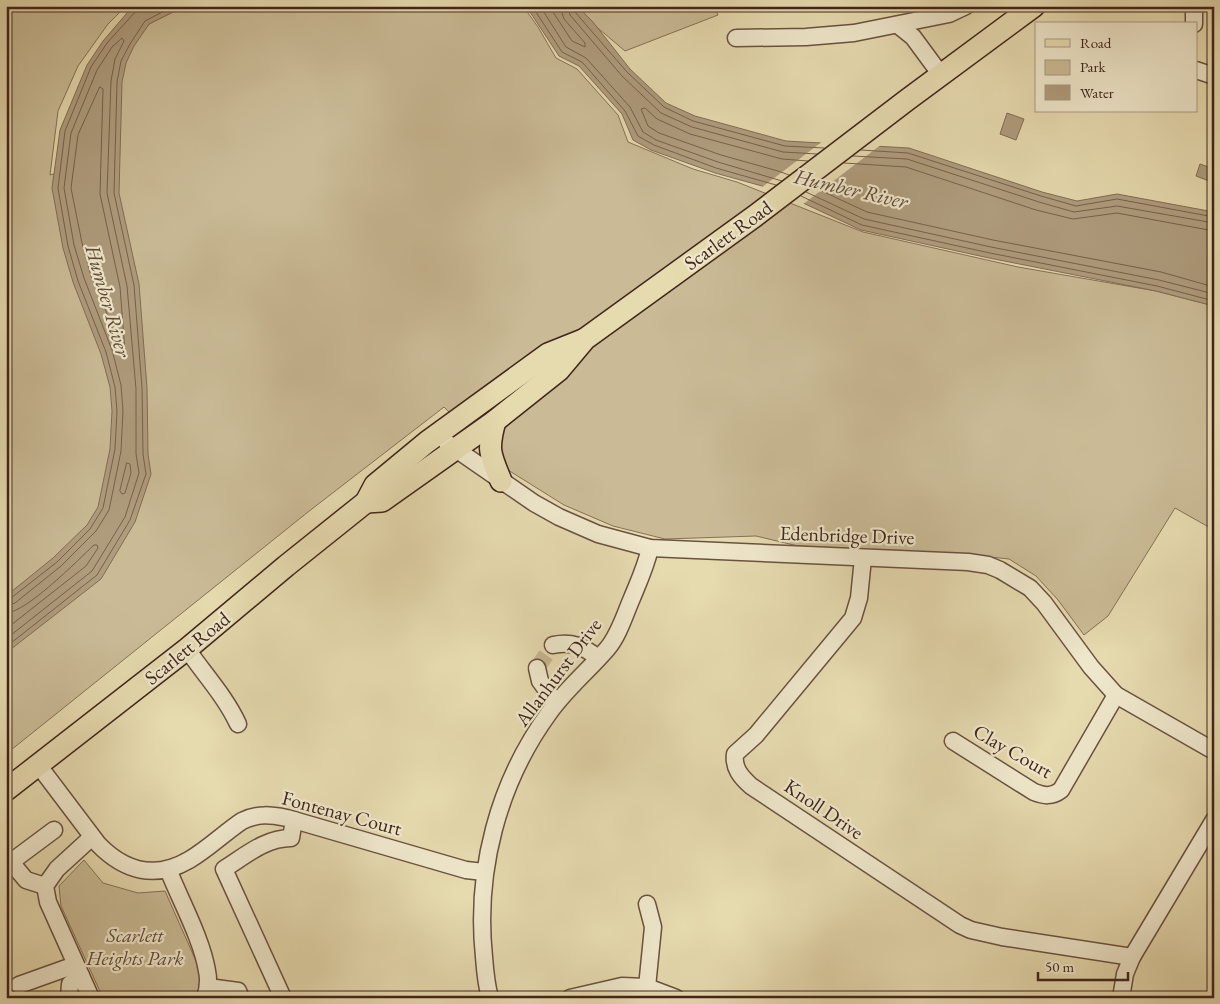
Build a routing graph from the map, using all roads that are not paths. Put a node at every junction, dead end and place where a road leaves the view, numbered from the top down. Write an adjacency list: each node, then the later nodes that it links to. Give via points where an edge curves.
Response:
1 (966, 6): 5 (street, via 949,14)
2 (1034, 6): 8 (main road, Scarlett Road)
3 (1194, 6): 4 (street)
4 (1194, 22)
5 (898, 25): 6 (street, via 806,38); 8 (street, via 914,37)
6 (736, 38)
7 (1198, 71): 9 (street)
8 (941, 76): 10 (main road, Scarlett Road)
9 (1214, 76)
10 (585, 339): 11 (main road, Scarlett Road, via 560,370); 12 (main road, Scarlett Road, via 548,354)
11 (495, 421): 13 (main road, Scarlett Road); 14 (main road, via 489,442 490,452)
12 (436, 436): 13 (street, Edenbridge Drive); 15 (main road, Scarlett Road, via 375,484)
13 (456, 449): 14 (street, Edenbridge Drive); 15 (main road, Scarlett Road, via 382,501)
14 (501, 481): 16 (street, Edenbridge Drive, via 534,503 581,527)
15 (366, 502): 19 (main road, Scarlett Road)
16 (650, 548): 17 (street, Edenbridge Drive); 20 (street, Allanhurst Drive, via 643,574 615,636)
17 (864, 558): 22 (street, Edenbridge Drive, via 968,562 988,565 1014,577 1044,603); 40 (street, Knoll Drive, via 853,618 756,735 735,754 737,770 751,786 960,925 1002,937)
18 (553, 645): 20 (street, via 580,645)
19 (187, 649): 24 (street, via 230,705); 27 (main road, Scarlett Road)
20 (598, 658): 23 (street, Allanhurst Drive)
21 (538, 668): 23 (street, via 540,681)
22 (1116, 696): 25 (street, Clay Court, via 1061,790 1049,796 1034,792); 26 (street, Edenbridge Drive)
23 (556, 704): 35 (street, Allanhurst Drive, via 529,745 508,789 494,828)
24 (238, 724)
25 (953, 741)
26 (1214, 751)
27 (39, 766): 28 (main road, Scarlett Road); 32 (street, Fontenay Court)
28 (6, 790)
29 (294, 820): 34 (street, Fontenay Court, via 272,815 249,818 188,861); 35 (street, Fontenay Court, via 466,870); 48 (street, via 290,838 263,844 224,869)
30 (1214, 820): 40 (street)
31 (54, 830): 33 (street)
32 (92, 837): 34 (street, Fontenay Court, via 106,853 127,867 149,871); 38 (street, via 57,869)
33 (8, 861): 37 (street)
34 (168, 869): 44 (street, via 208,970)
35 (484, 872): 49 (street, Allanhurst Drive, via 482,940)
36 (6, 878): 37 (street)
37 (26, 880): 38 (street)
38 (45, 886): 41 (street, via 48,902)
39 (647, 904): 43 (street, via 653,927)
40 (1132, 956): 52 (street, via 1124,974)
41 (78, 970): 42 (street); 45 (street, via 70,984); 46 (street)
42 (19, 985)
43 (647, 987): 50 (street, via 622,986); 51 (street)
44 (207, 992): 47 (street, via 238,990)
45 (69, 998)
46 (91, 998)
47 (241, 998)
48 (283, 998)
49 (490, 998)
50 (570, 998)
51 (676, 998)
52 (1122, 998)

